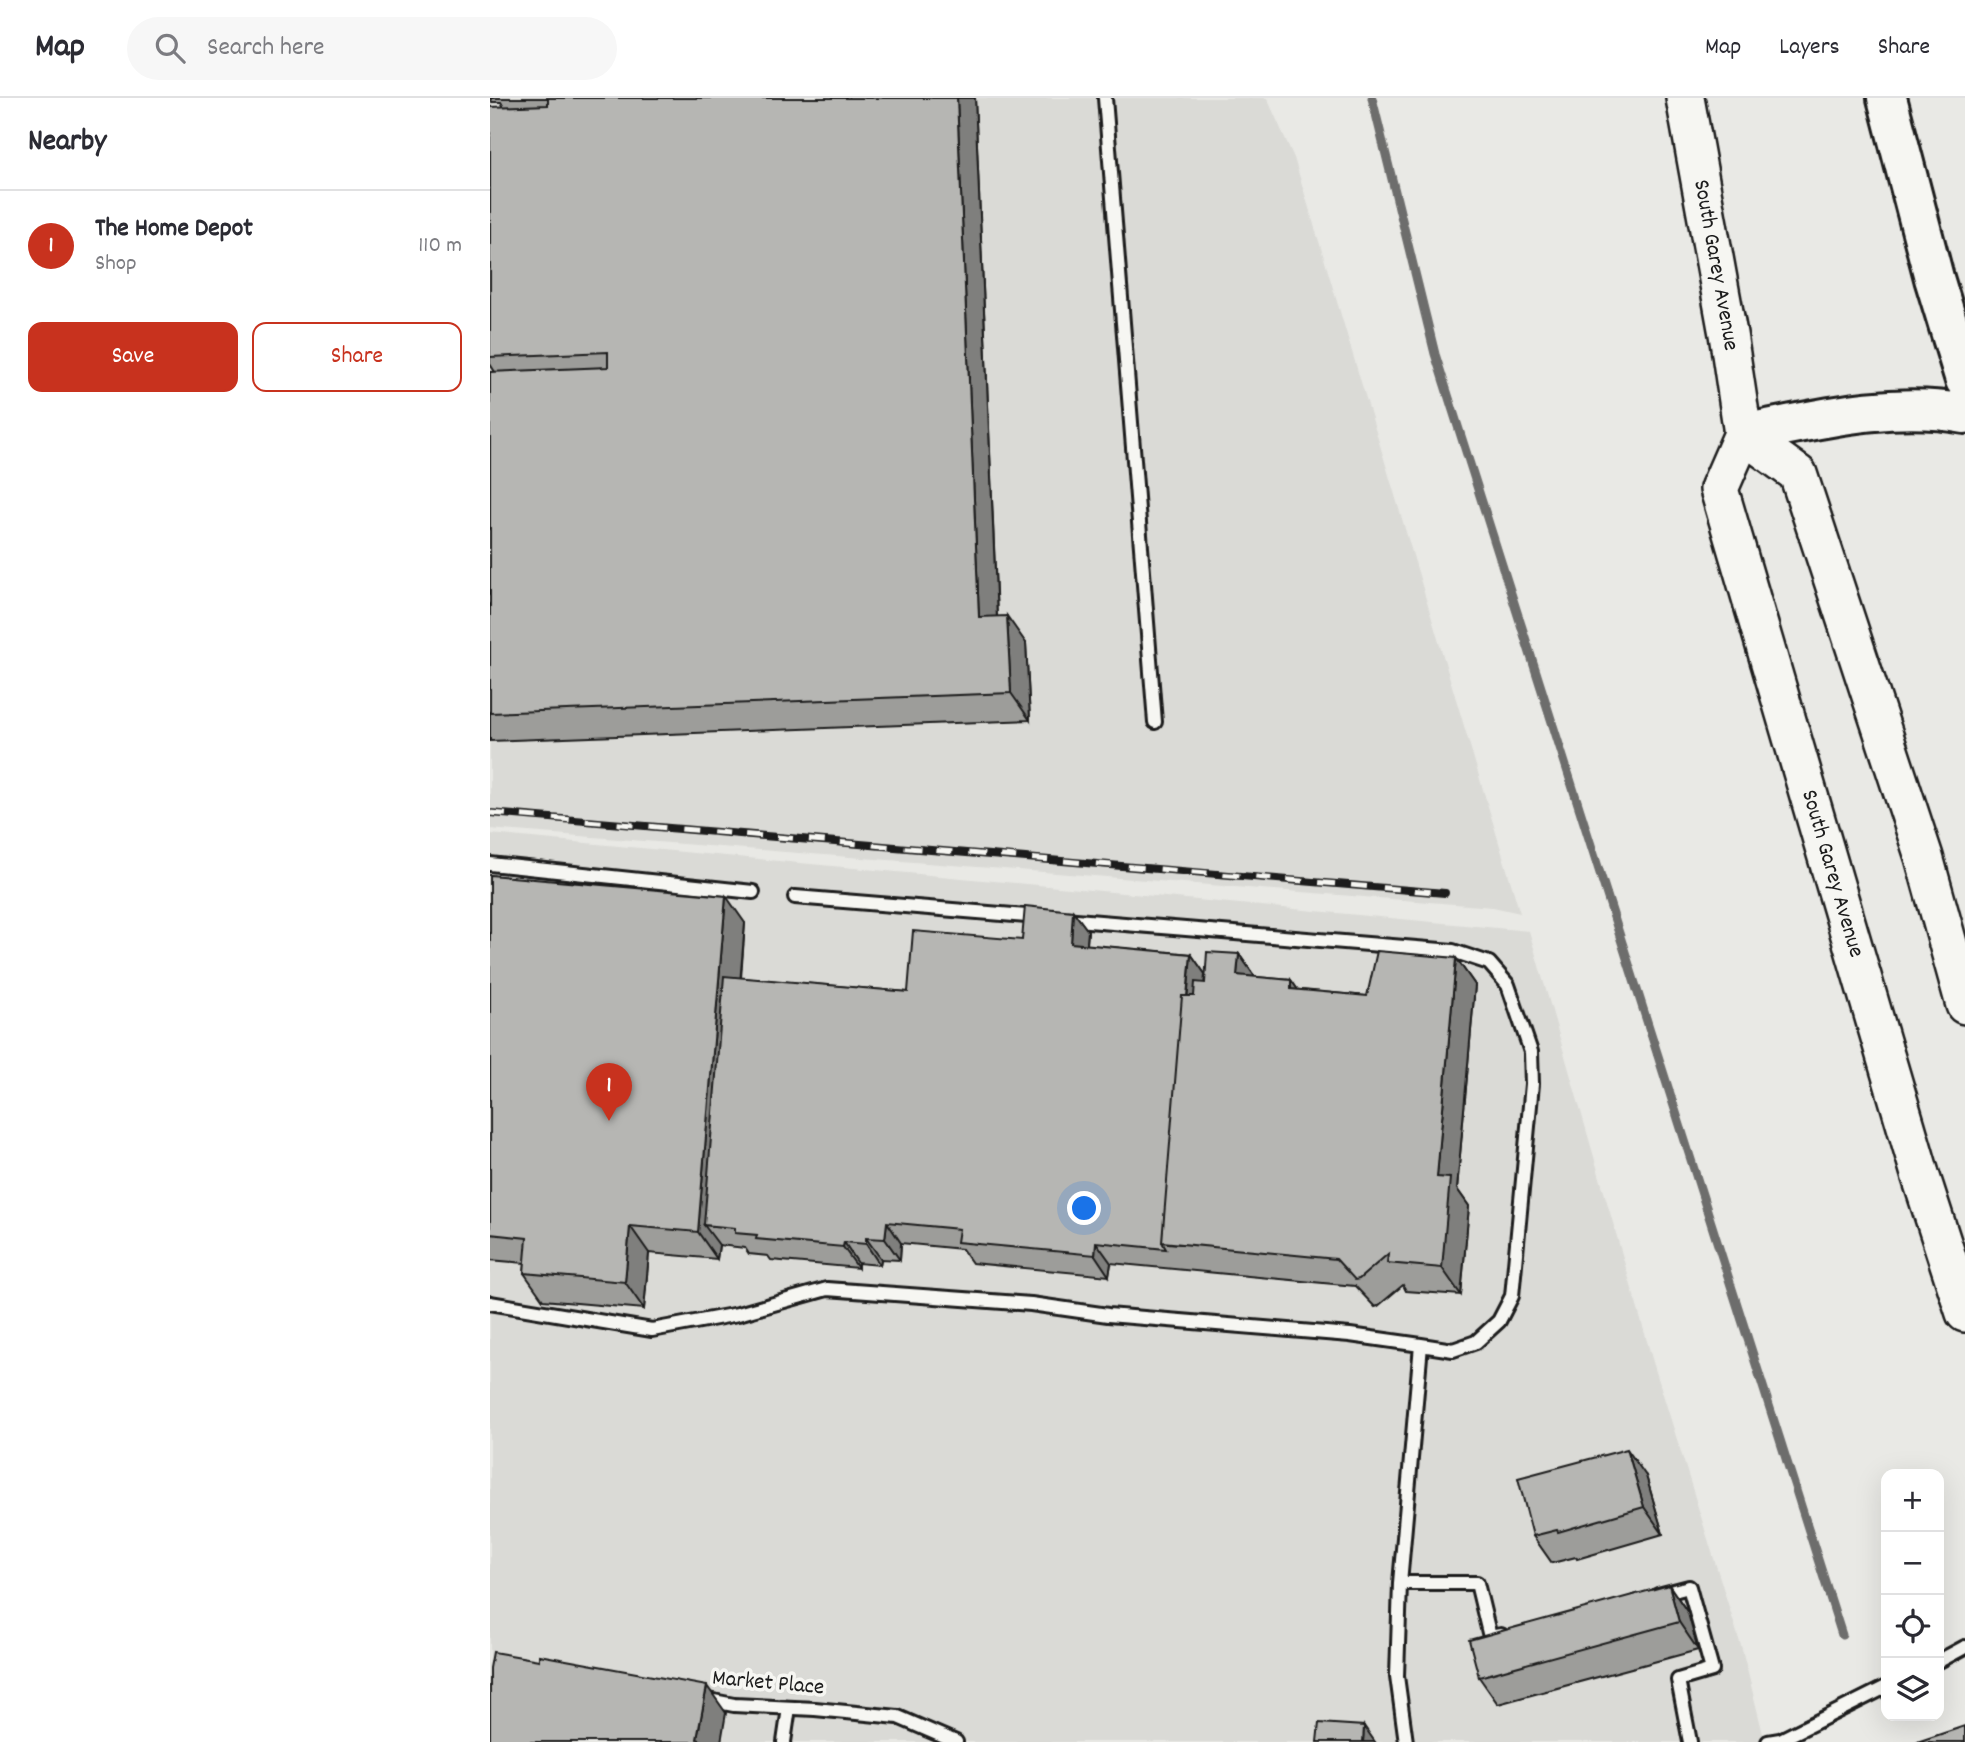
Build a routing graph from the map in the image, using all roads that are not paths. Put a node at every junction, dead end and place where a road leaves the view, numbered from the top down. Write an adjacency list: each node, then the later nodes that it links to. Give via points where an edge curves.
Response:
1 (1105, 98): 7 (lane)
2 (1685, 98): 6 (main road, South Garey Avenue)
3 (1887, 98): 4 (highway)
4 (1965, 380)
5 (1965, 414): 6 (highway, via 1892,410)
6 (1743, 434): 11 (main road, via 1798,474 1924,857); 13 (main road, South Garey Avenue, via 1719,489)
7 (1155, 722)
8 (490, 864): 9 (lane)
9 (753, 892)
10 (795, 897): 14 (lane, via 1453,951 1489,963 1508,985 1531,1052 1512,1296 1499,1321 1476,1342 1452,1350)
11 (1965, 1005)
12 (490, 1303): 14 (lane, via 652,1330 738,1314 827,1289 1031,1304)
13 (1965, 1313)
14 (1421, 1345): 15 (lane)
15 (1400, 1583): 17 (lane, via 1477,1583 1490,1637); 25 (lane, via 1396,1676)
16 (1645, 1598): 26 (lane, via 1689,1587 1712,1670 1678,1680)
17 (1513, 1631)
18 (1965, 1647): 19 (lane)
19 (1944, 1658)
20 (1881, 1690): 27 (lane)
21 (694, 1697): 22 (lane, Market Place)
22 (789, 1708): 23 (lane); 24 (lane, Market Place, via 898,1717)
23 (784, 1742)
24 (956, 1742)
25 (1406, 1742)
26 (1690, 1742)
27 (1768, 1742)

